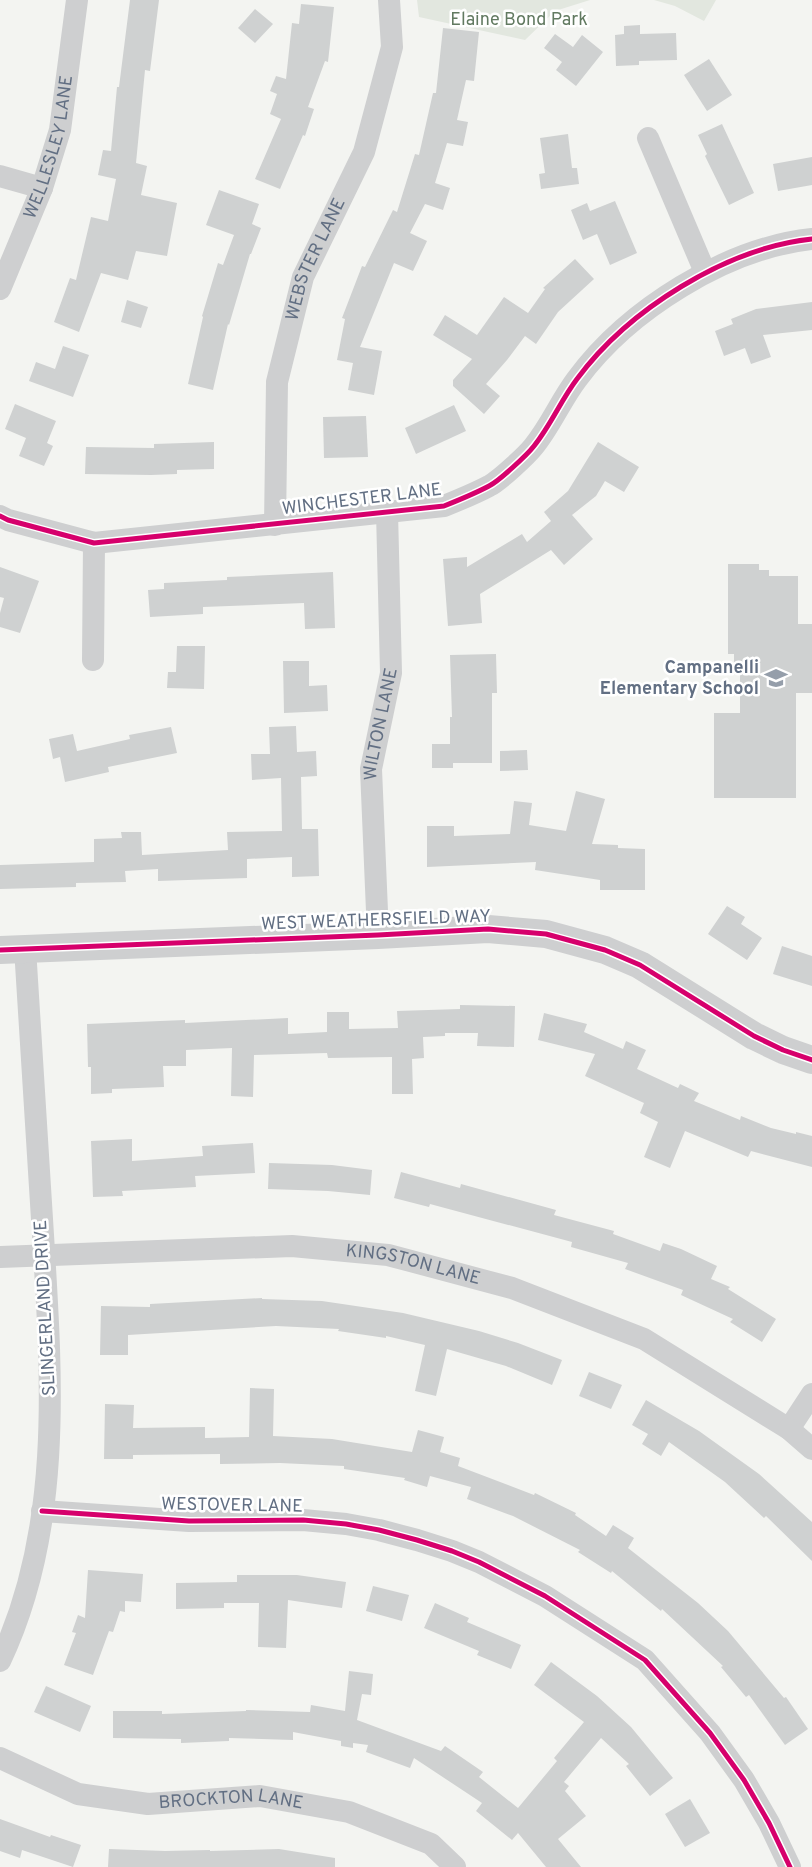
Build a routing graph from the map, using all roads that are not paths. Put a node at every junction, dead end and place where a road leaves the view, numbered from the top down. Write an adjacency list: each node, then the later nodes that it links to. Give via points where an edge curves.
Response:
1 (77, 0): 5 (street, WELLESLEY LANE, via 60,130)
2 (389, 0): 11 (street, WEBSTER LANE, via 392,47 364,152 303,277 277,382)
3 (648, 138): 7 (street)
4 (0, 176): 5 (street)
5 (42, 188): 8 (street, WELLESLEY LANE)
6 (812, 239): 7 (street, WINCHESTER LANE, via 782,244)
7 (705, 272): 9 (street, WINCHESTER LANE, via 659,300 598,353 576,380 533,448 491,485 444,506)
8 (0, 289)
9 (387, 512): 11 (street, WINCHESTER LANE); 14 (street, WILTON LANE, via 391,673 371,769)
10 (0, 516): 12 (street, WINCHESTER LANE)
11 (275, 525): 12 (street, WINCHESTER LANE)
12 (94, 543): 13 (street)
13 (93, 660)
14 (378, 935): 15 (street, WEST WEATHERSFIELD WAY); 16 (street, WEST WEATHERSFIELD WAY, via 488,929 574,940 640,965 754,1036)
15 (13, 949): 17 (street, SLINGERLAND DRIVE)
16 (812, 1060)
17 (44, 1256): 18 (street, KINGSTON LANE); 20 (street, KINGSTON LANE, via 292,1246 388,1254 512,1288 644,1339); 22 (street, SLINGERLAND DRIVE, via 51,1415)
18 (0, 1257)
19 (812, 1394): 20 (street)
20 (789, 1429): 21 (street, KINGSTON LANE)
21 (812, 1449)
22 (42, 1511): 23 (street, SLINGERLAND DRIVE, via 25,1596); 26 (street, WESTOVER LANE, via 189,1521 303,1520 346,1524 417,1540 479,1562 545,1596 645,1660 710,1733 744,1780)
23 (0, 1661)
24 (0, 1758): 25 (street, BROCKTON LANE, via 78,1794 148,1804 260,1796 349,1812 432,1844)
25 (455, 1867)
26 (790, 1867)

